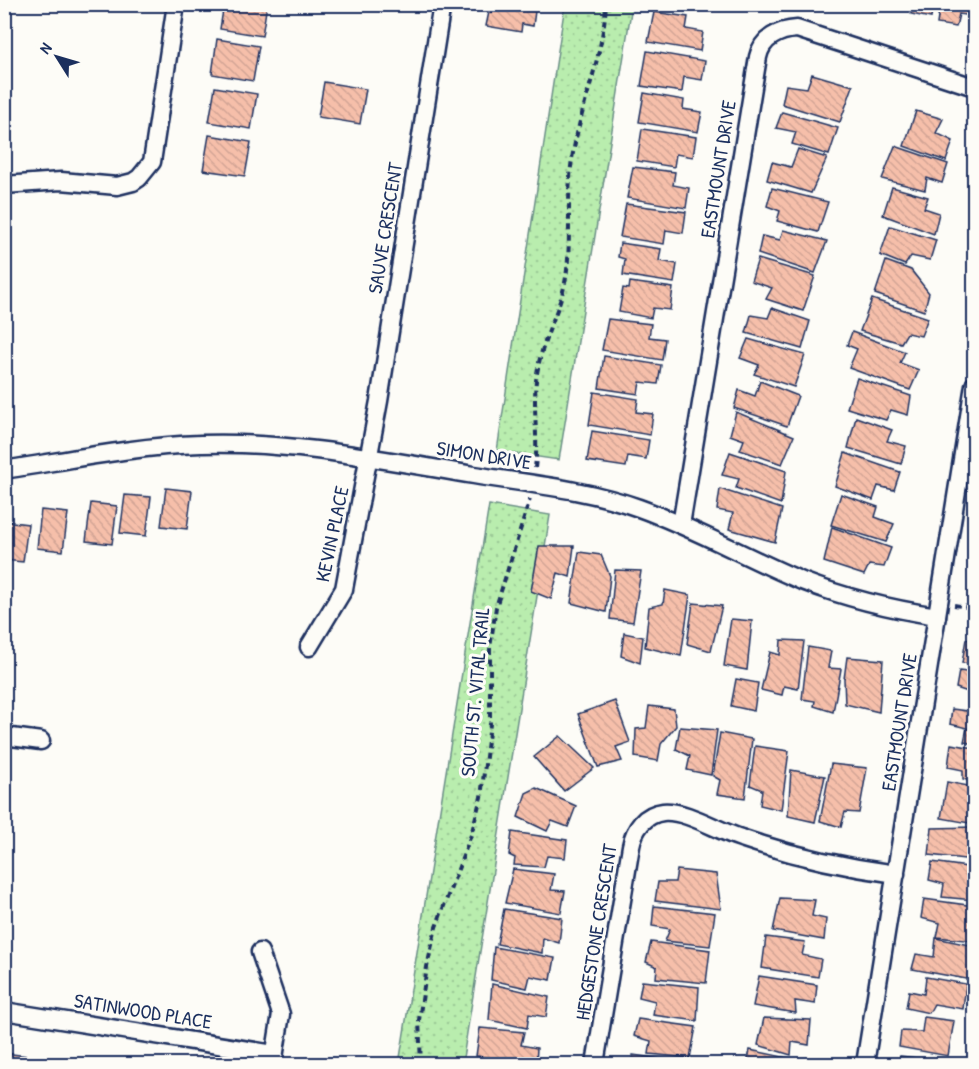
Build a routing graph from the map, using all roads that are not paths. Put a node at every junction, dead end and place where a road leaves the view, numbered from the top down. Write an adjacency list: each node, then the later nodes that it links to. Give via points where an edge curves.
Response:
1 (176, 4): 4 (street, via 152,162 145,174 117,186 61,181)
2 (442, 4): 6 (street, SAUVE CRESCENT)
3 (975, 87): 8 (street, EASTMOUNT DRIVE, via 797,29 780,31 762,46)
4 (4, 185)
5 (975, 386): 9 (street, EASTMOUNT DRIVE)
6 (369, 458): 7 (street, SIMON DRIVE, via 297,447 201,444 122,451); 8 (street, SIMON DRIVE, via 597,495); 10 (street, KEVIN PLACE, via 344,589)
7 (4, 470)
8 (681, 525): 9 (street, SIMON DRIVE, via 829,591)
9 (937, 616): 13 (street, EASTMOUNT DRIVE)
10 (309, 647)
11 (4, 736): 12 (street)
12 (41, 741)
13 (896, 874): 17 (street, HEDGESTONE CRESCENT, via 785,851 676,813 649,817 637,829 631,846); 18 (street, EASTMOUNT DRIVE)
14 (260, 952): 16 (street, SATINWOOD PLACE, via 280,1014)
15 (4, 1011): 16 (street, SATINWOOD PLACE)
16 (273, 1059)
17 (596, 1065)
18 (865, 1065)

